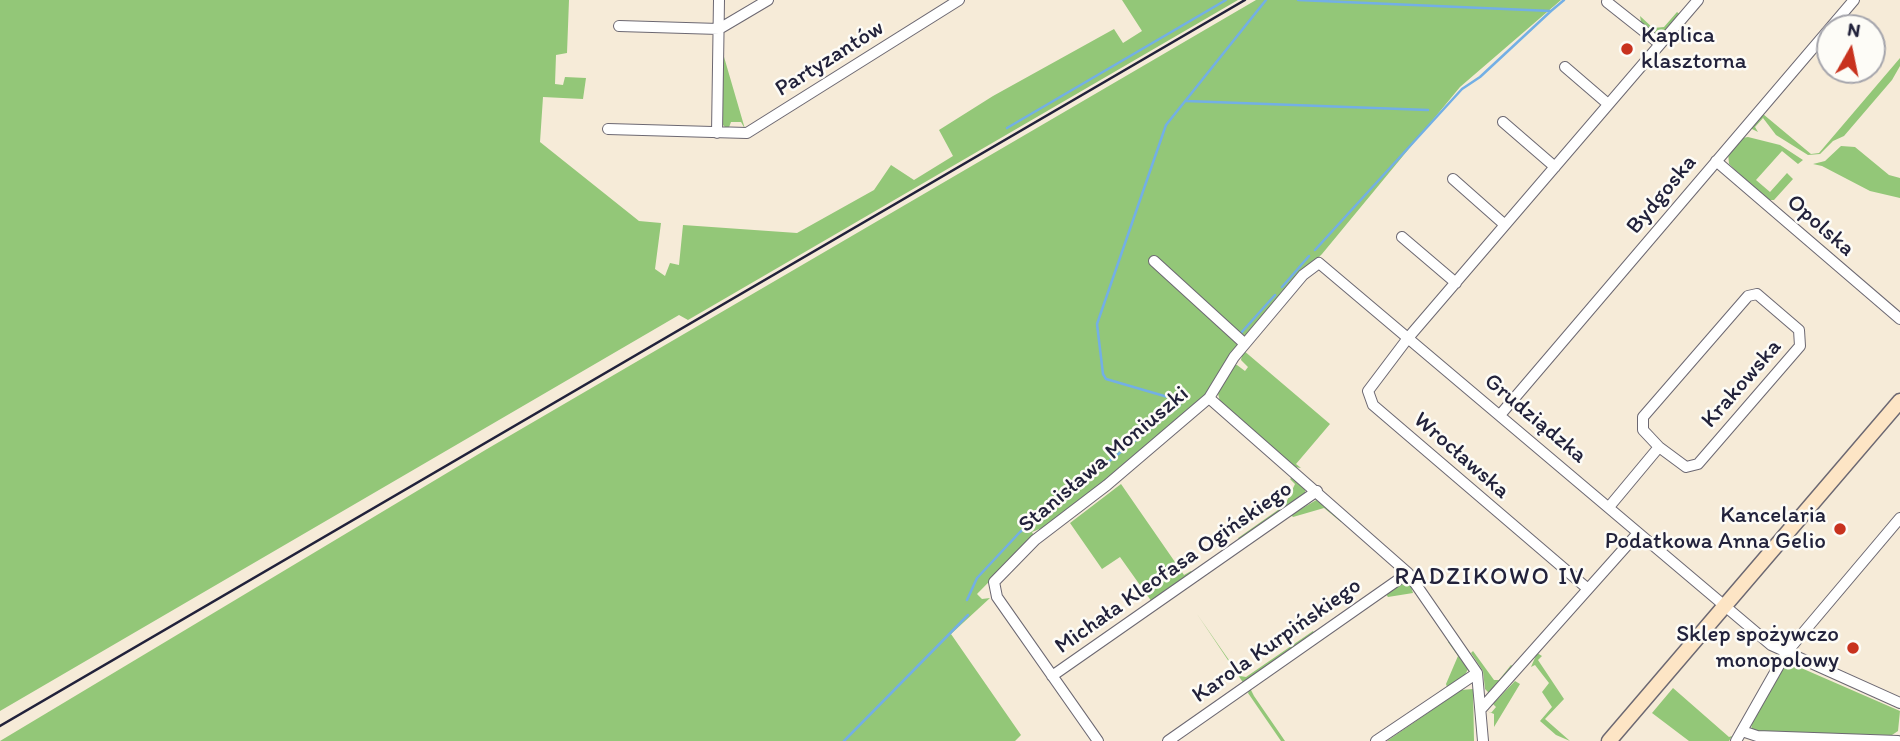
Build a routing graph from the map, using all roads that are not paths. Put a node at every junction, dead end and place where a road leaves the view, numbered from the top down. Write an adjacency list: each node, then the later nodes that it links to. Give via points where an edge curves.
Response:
1 (719, 0): 8 (street)
2 (768, 0): 8 (street)
3 (960, 0): 14 (street, Partyzantów, via 751,131)
4 (1698, 0): 9 (street)
5 (1854, 0): 15 (street, Bydgoska)
6 (1607, 2): 9 (street)
7 (619, 26): 8 (street)
8 (719, 29): 14 (street)
9 (1660, 44): 11 (street)
10 (1565, 67): 11 (street)
11 (1608, 104): 16 (street)
12 (1503, 122): 16 (street)
13 (608, 129): 14 (street, Partyzantów)
14 (717, 133)
15 (1716, 161): 23 (street, Opolska); 28 (street, Bydgoska)
16 (1555, 167): 18 (street)
17 (1453, 179): 18 (street)
18 (1505, 225): 22 (street)
19 (1402, 237): 22 (street)
20 (1154, 261): 25 (street)
21 (1319, 263): 24 (street, Grudziądzka); 25 (street, Stanisława Moniuszki, via 1303,275)
22 (1456, 283): 24 (street)
23 (1900, 319)
24 (1409, 338): 28 (street, Grudziądzka); 35 (street, Wrocławska, via 1371,383 1368,399)
25 (1245, 344): 26 (street, Stanisława Moniuszki)
26 (1209, 398): 30 (street); 39 (street, Stanisława Moniuszki, via 1035,540 994,582 993,590)
27 (1900, 401): 36 (street)
28 (1500, 415): 31 (street, Grudziądzka)
29 (1659, 447): 29 (street, Krakowska, via 1643,430 1643,417 1748,296 1757,294 1799,330 1800,346 1699,464 1686,467); 31 (street)
30 (1317, 491): 34 (street); 39 (street, Michała Kleofasa Ogińskiego)
31 (1609, 507): 33 (street, Grudziądzka)
32 (1900, 518): 37 (street)
33 (1638, 533): 35 (street); 36 (street, Grudziądzka)
34 (1408, 573): 38 (street); 45 (street, Karola Kurpińskiego)
35 (1588, 589): 41 (street)
36 (1724, 607): 37 (street, Grudziądzka); 48 (street)
37 (1786, 653): 40 (street, Grudziądzka); 42 (street)
38 (1478, 673): 41 (street); 46 (street)
39 (1052, 676): 44 (street)
40 (1900, 703)
41 (1482, 708): 47 (street)
42 (1742, 731): 43 (street, via 1757,736); 49 (street)
43 (1899, 740)
44 (1098, 741)
45 (1168, 741)
46 (1376, 741)
47 (1483, 741)
48 (1609, 741)
49 (1736, 741)

